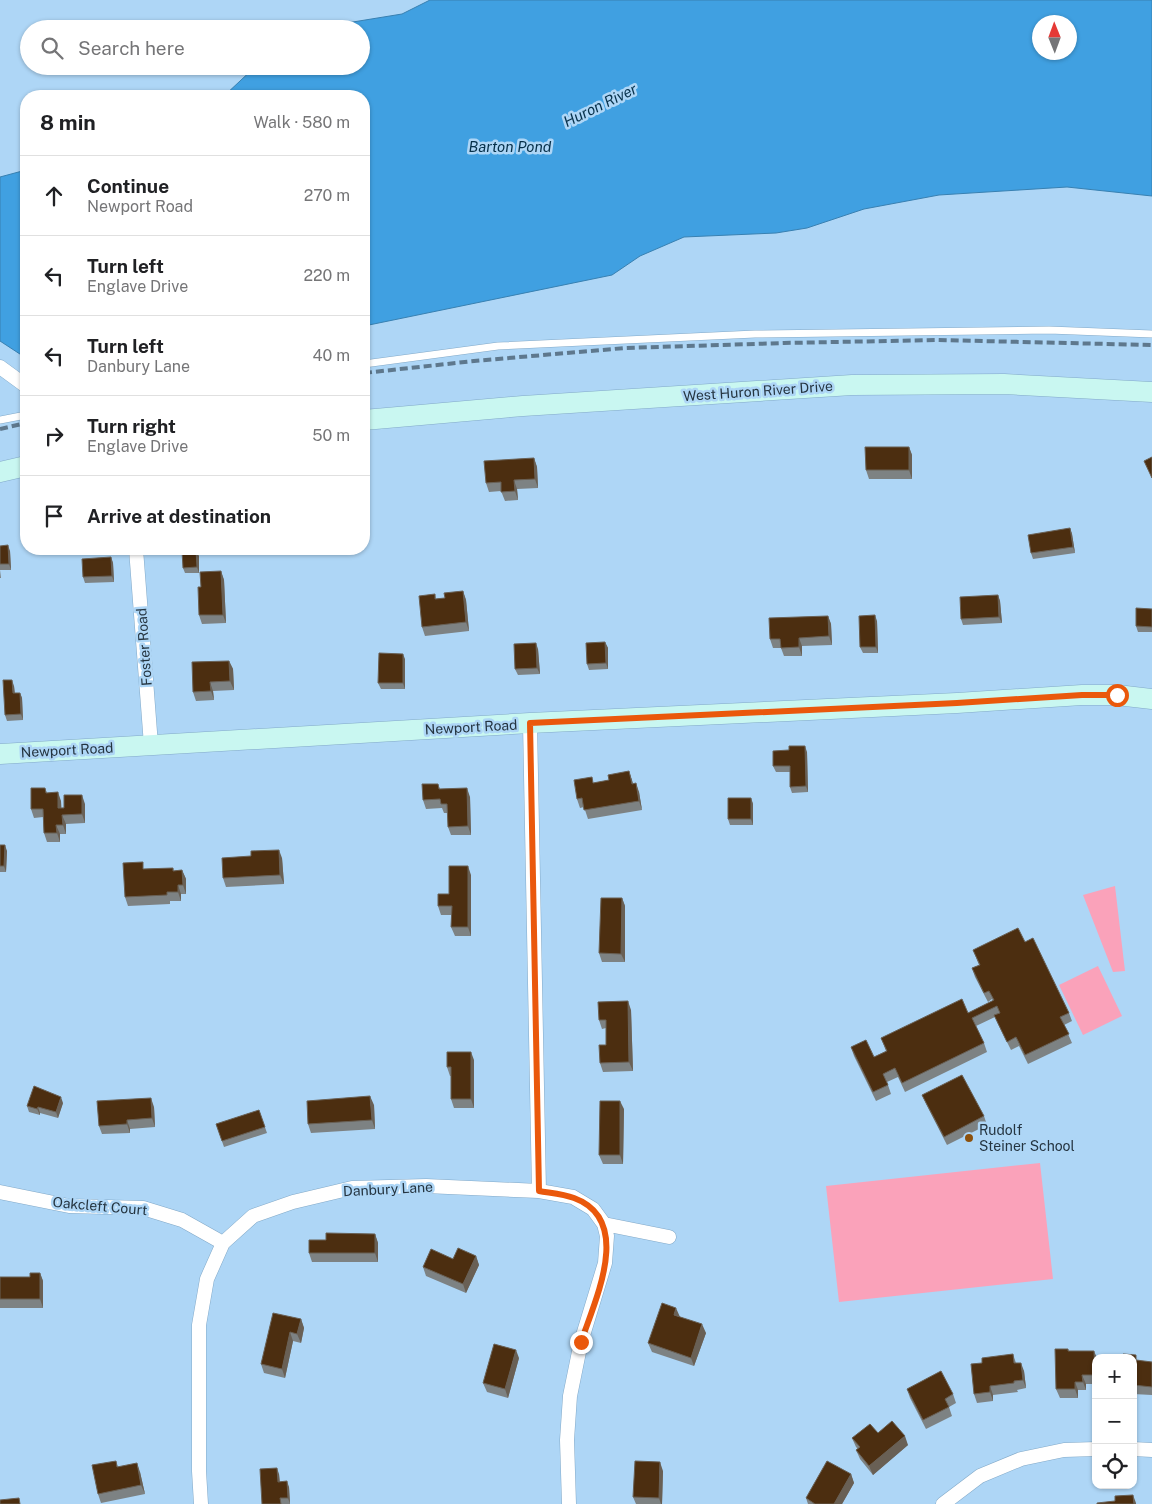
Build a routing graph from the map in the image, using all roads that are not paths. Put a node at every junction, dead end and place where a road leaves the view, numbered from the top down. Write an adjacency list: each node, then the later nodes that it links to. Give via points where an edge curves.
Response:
1 (1152, 334): 2 (lane, via 1049,330 746,335 498,346)
2 (370, 363)
3 (0, 367): 4 (street)
4 (20, 382)
5 (1152, 392): 7 (street, West Huron River Drive, via 1004,384 852,385 522,406)
6 (20, 416): 8 (lane)
7 (370, 419)
8 (0, 420)
9 (20, 467): 10 (street)
10 (0, 472)
11 (136, 555): 14 (street, Foster Road)
12 (1152, 699): 13 (street, Newport Road, via 1082,695)
13 (530, 723): 14 (street, Newport Road); 16 (street)
14 (151, 745): 15 (street, Newport Road)
15 (0, 754)
16 (539, 1191): 18 (street, Danbury Lane, via 573,1197 585,1203); 20 (street, Danbury Lane, via 426,1186 352,1188 293,1202 253,1216)
17 (0, 1192): 20 (street, Oakcleft Court, via 69,1206 143,1208 182,1220)
18 (604, 1224): 19 (street); 25 (street, via 605,1263 581,1342 570,1396 567,1440)
19 (669, 1237)
20 (222, 1243): 24 (street, Danbury Lane, via 208,1280 200,1325)
21 (1092, 1449): 26 (street, via 1064,1450 1021,1459 980,1476)
22 (1137, 1450): 23 (street)
23 (1152, 1450)
24 (201, 1504)
25 (569, 1504)
26 (943, 1504)

